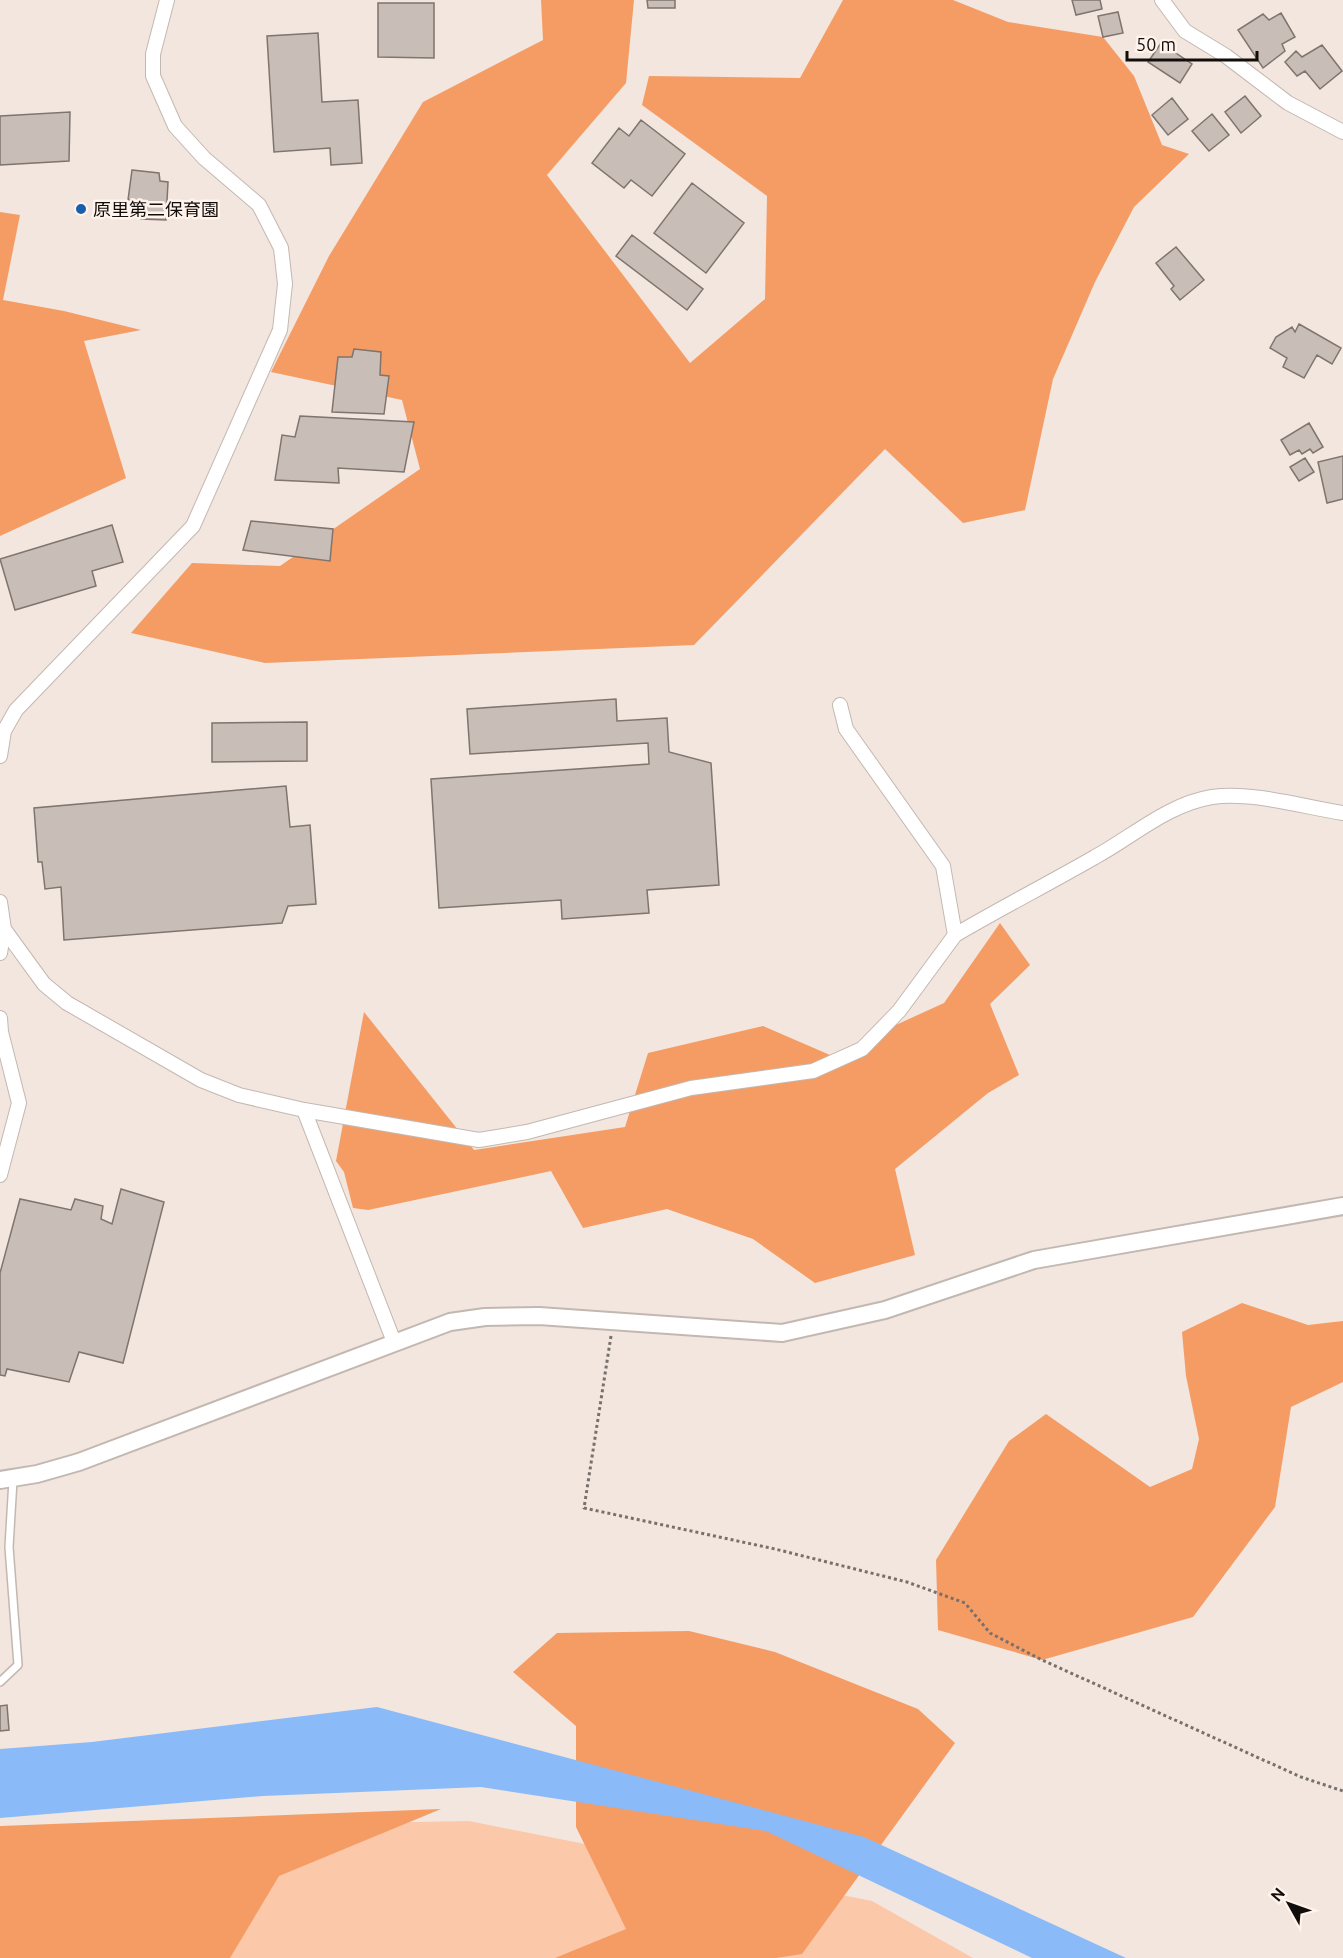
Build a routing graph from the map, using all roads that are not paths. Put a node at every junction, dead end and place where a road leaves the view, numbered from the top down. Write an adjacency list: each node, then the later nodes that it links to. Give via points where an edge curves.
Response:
1 (167, 0): 5 (street, via 153,54 153,76 175,126 204,158 259,206 281,248 285,284 280,330 193,526 16,710 3,731)
2 (1162, 0): 3 (street, via 1185,31 1288,103)
3 (1343, 132)
4 (840, 705): 9 (street, via 846,729 943,867)
5 (0, 756)
6 (1343, 813): 9 (street, via 1241,796 1211,797 1161,816)
7 (0, 902): 8 (street)
8 (4, 929): 10 (street); 12 (street, via 44,984 67,1002 201,1080 239,1095)
9 (955, 935): 12 (street, via 898,1011 862,1049 813,1071 691,1088 527,1132 478,1140)
10 (0, 953)
11 (0, 1018): 13 (street, via 19,1103)
12 (304, 1110): 15 (street)
13 (0, 1175)
14 (1343, 1206): 15 (street, via 1034,1260 885,1310 782,1333 614,1319 485,1317 450,1322)
15 (394, 1342): 16 (street, via 79,1462)
16 (7, 1480): 17 (lane, via 18,1665)
17 (0, 1682)

